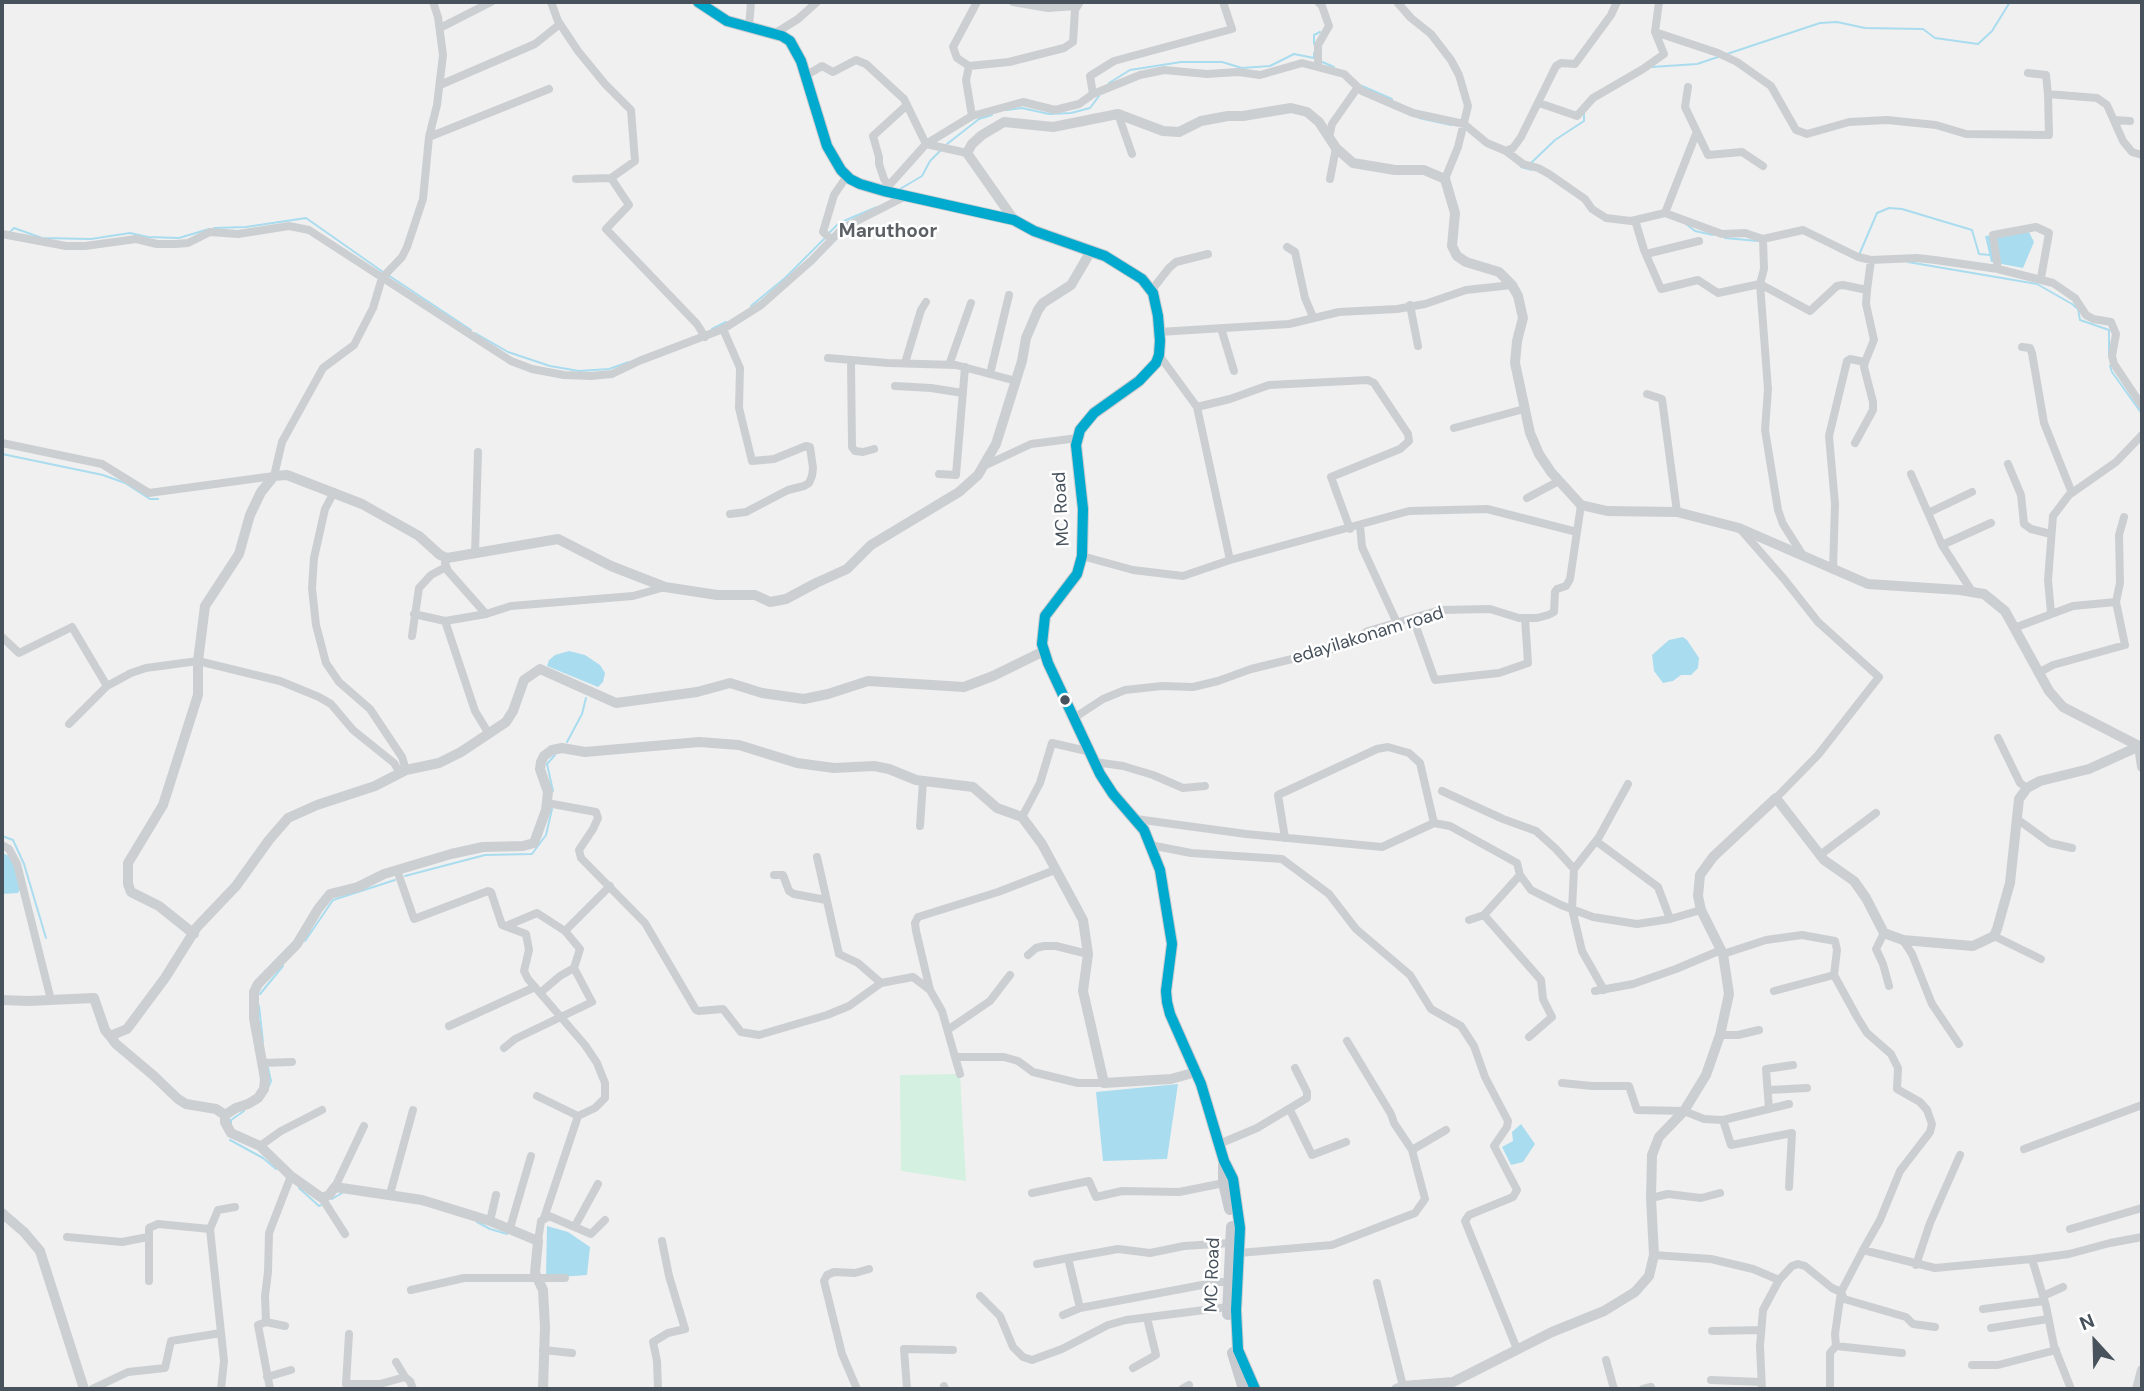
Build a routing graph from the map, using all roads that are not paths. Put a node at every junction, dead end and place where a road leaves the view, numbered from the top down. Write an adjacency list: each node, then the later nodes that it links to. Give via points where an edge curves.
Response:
1 (433, 2): 17 (street)
2 (491, 2): 17 (street)
3 (551, 2): 15 (street)
4 (698, 2): 16 (main road, via 727,21)
5 (751, 2): 16 (street)
6 (817, 2): 19 (street)
7 (977, 2): 21 (street, via 953,47 957,58)
8 (1013, 2): 14 (street, via 1048,8)
9 (1223, 2): 28 (street, via 1232,29 1114,61 1090,76)
10 (1318, 2): 20 (street, via 1329,26 1318,45)
11 (1397, 2): 36 (street, via 1432,34 1459,75 1468,106)
12 (1617, 2): 30 (street, via 1575,64 1556,66)
13 (1659, 2): 18 (street)
14 (1078, 4): 21 (street, via 1074,39 1064,48 1009,62)
15 (561, 24): 24 (street, via 535,44); 49 (street, via 578,51 631,110 635,161)
16 (749, 27): 19 (main road)
17 (440, 28): 24 (street)
18 (1656, 32): 29 (street, via 1725,56 1771,86 1796,130 1807,134 1849,122 1887,120 1936,124 1966,134 2049,135); 30 (street, via 1664,54 1593,98 1577,116)
19 (774, 34): 23 (main road, via 797,50)
20 (1318, 65): 25 (street, via 1344,74); 28 (street, via 1302,63 1259,75 1164,70)
21 (969, 66): 33 (street, via 966,80)
22 (2028, 73): 29 (street, via 2046,75)
23 (805, 76): 31 (street, via 822,66 833,72 856,60 890,85); 47 (main road, via 827,146)
24 (440, 85): 38 (street)
25 (1357, 87): 36 (street, via 1413,113); 39 (street, via 1332,124)
26 (1688, 87): 37 (street, via 1685,107)
27 (549, 89): 38 (street)
28 (1093, 94): 33 (street, via 1079,104 1055,110 1023,102)
29 (2048, 94): 34 (street, via 2098,98)
30 (1539, 103): 42 (street, via 1521,137)
31 (907, 105): 40 (street); 52 (street, via 873,136)
32 (1118, 114): 39 (street, via 1163,131 1179,132 1201,121 1291,108 1307,112); 43 (street, via 1053,127 1004,122 982,135); 44 (street)
33 (972, 116): 40 (street)
34 (2114, 120): 35 (street); 45 (street, via 2123,141 2132,152)
35 (2130, 121)
36 (1463, 129): 42 (street); 51 (street)
37 (1696, 134): 46 (street, via 1708,155 1742,152); 54 (street)
38 (429, 137): 67 (street, via 423,199 402,257)
39 (1329, 138): 41 (street)
40 (926, 144): 43 (street); 52 (street)
41 (1336, 148): 50 (street); 51 (street, via 1353,163 1424,170)
42 (1506, 151): 56 (street, via 1545,171 1606,218)
43 (967, 153): 55 (street)
44 (1132, 154)
45 (2142, 155)
46 (1763, 166)
47 (848, 176): 52 (main road, via 860,184); 58 (street, via 834,195 823,232)
48 (576, 178): 49 (street)
49 (611, 178): 81 (street, via 629,205 606,229)
50 (1330, 179)
51 (1445, 179): 70 (street, via 1455,213 1452,246 1457,256 1499,272)
52 (886, 188): 53 (main road)
53 (905, 197): 55 (main road); 58 (street, via 860,218)
54 (1665, 213): 56 (street); 59 (street, via 1722,234 1745,233)
55 (1014, 220): 62 (main road)
56 (1635, 220): 64 (street)
57 (2, 234): 67 (street, via 66,246 136,239 175,244 211,232 238,234 289,226 309,230)
58 (831, 239): 79 (street, via 761,305)
59 (1763, 239): 65 (street, via 1803,230); 69 (street)
60 (1699, 241): 64 (street)
61 (1287, 247): 77 (street, via 1295,252)
62 (1091, 251): 71 (main road, via 1130,270); 93 (street, via 1071,285 1038,310)
63 (1208, 254): 71 (street, via 1176,262)
64 (1646, 254): 69 (street, via 1661,289 1698,280 1718,293)
65 (1871, 260): 66 (street, via 1917,258); 72 (street)
66 (1998, 269): 68 (street); 68 (street, via 1993,235 2036,227 2049,233)
67 (385, 274): 81 (street, via 532,369 612,374); 111 (street, via 354,345 323,368 311,389 282,442)
68 (2041, 278): 97 (street, via 2075,298 2093,319 2111,322 2116,334 2114,364)
69 (1760, 284): 72 (street, via 1810,311 1837,286); 131 (street, via 1768,389 1765,430 1778,510 1798,550)
70 (1511, 285): 76 (street, via 1466,290); 99 (street, via 1523,318 1515,363)
71 (1151, 290): 80 (main road)
72 (1867, 290): 87 (street, via 1874,340)
73 (1009, 295): 92 (street)
74 (926, 303): 88 (street)
75 (971, 303): 89 (street)
76 (1410, 305): 77 (street); 82 (street)
77 (1313, 317): 78 (street, via 1289,324)
78 (1221, 328): 80 (street); 91 (street)
79 (723, 329): 81 (street); 120 (street, via 740,368 739,408 751,461 774,459 814,444 809,483 746,512)
80 (1159, 332): 84 (main road)
81 (705, 337)
82 (1418, 346)
83 (2022, 346): 115 (street, via 2030,348 2044,423)
84 (1159, 355): 98 (street); 102 (main road, via 1139,381 1094,413)
85 (828, 358): 86 (street)
86 (851, 361): 88 (street); 105 (street, via 852,447 860,452)
87 (1865, 362): 104 (street, via 1873,410); 134 (street, via 1847,361 1829,436 1835,504)
88 (905, 363): 89 (street)
89 (949, 365): 90 (street)
90 (965, 367): 92 (street); 95 (street)
91 (1234, 371)
92 (990, 374): 93 (street)
93 (1016, 381): 108 (street)
94 (895, 386): 95 (street)
95 (963, 393): 109 (street, via 956,475)
96 (1647, 394): 118 (street, via 1662,399)
97 (2142, 406)
98 (1197, 407): 124 (street, via 1269,385 1374,383 1409,441 1331,477); 132 (street)
99 (1524, 409): 100 (street); 112 (street, via 1539,454)
100 (1454, 428)
101 (2142, 435): 115 (street, via 2116,462)
102 (1077, 438): 108 (street, via 1031,444); 130 (main road, MC Road)
103 (2, 443): 111 (street, via 102,464 149,494)
104 (1855, 443)
105 (874, 449)
106 (478, 452): 129 (street)
107 (2008, 464): 127 (street, via 2021,495 2024,524)
108 (984, 466): 135 (street, via 959,492 871,545 847,569 786,599 769,602 755,595)
109 (939, 474)
110 (1911, 474): 119 (street)
111 (274, 476): 113 (street, via 287,475); 149 (street, via 250,515 239,554 205,606)
112 (1559, 481): 116 (street); 117 (street)
113 (334, 492): 133 (street, via 419,536); 159 (street, via 325,509 314,558 316,625 333,675 370,709 395,746)
114 (1972, 492): 119 (street)
115 (2072, 493): 127 (street, via 2053,516)
116 (1527, 499)
117 (1581, 505): 118 (street, via 1607,511); 126 (street)
118 (1677, 512): 125 (street)
119 (1928, 513): 128 (street)
120 (730, 514)
121 (2124, 517): 137 (street)
122 (1992, 523): 128 (street)
123 (1360, 526): 124 (street); 126 (street, via 1409,511 1487,509); 144 (street, via 1362,547)
124 (1350, 528): 132 (street)
125 (1739, 528): 131 (street); 165 (street, via 1818,622 1879,677 1818,755)
126 (1577, 532): 142 (street, via 1570,579 1555,593 1554,612)
127 (2051, 534): 138 (street)
128 (1942, 545): 136 (street)
129 (475, 554): 133 (street); 135 (street, via 558,539)
130 (1082, 556): 132 (street, via 1133,570 1183,576); 148 (main road, MC Road, via 1077,574 1045,616 1041,633)
131 (1807, 558): 134 (street)
132 (1230, 561)
133 (445, 562): 139 (street, via 419,588); 140 (street)
134 (1833, 570): 136 (street, via 1868,584)
135 (665, 587): 140 (street, via 633,596 511,606)
136 (1973, 593): 145 (street, via 1984,594 2006,611)
137 (2116, 603): 138 (street); 150 (street, via 2125,645)
138 (2051, 612): 145 (street)
139 (414, 614): 143 (street); 147 (street)
140 (486, 614): 143 (street)
141 (1413, 618): 142 (street, edayilakonam road, via 1440,610 1490,609); 142 (street, via 1435,680 1499,673 1528,663); 144 (street, edayilakonam road)
142 (1525, 618)
143 (445, 621): 154 (street, via 475,711)
144 (1397, 623): 152 (street, edayilakonam road, via 1368,631 1341,647 1218,681 1193,687 1125,690)
145 (2014, 628): 150 (street)
146 (2, 636): 151 (street, via 19,653 72,627)
147 (412, 636)
148 (1044, 651): 152 (main road, MC Road); 154 (street, via 968,686 868,681 804,699 730,683 616,703 540,669 522,684 510,717)
149 (198, 661): 151 (street, via 139,670); 159 (street, via 280,681 319,697); 195 (street, via 198,695 163,805 130,859 128,877 131,891)
150 (2038, 673): 156 (street, via 2063,707)
151 (107, 686): 153 (street)
152 (1074, 719): 157 (main road, MC Road)
153 (69, 724)
154 (489, 734): 159 (street, via 439,763)
155 (1998, 738): 163 (street, via 2020,783)
156 (2141, 746): 158 (street); 163 (street, via 2089,769)
157 (1093, 757): 162 (street, via 1184,788); 168 (street, via 1052,743); 169 (main road, MC Road, via 1113,794)
158 (2142, 767)
159 (403, 772): 195 (street, via 288,818)
160 (923, 781): 166 (street, via 874,766 834,768 797,763 739,745 699,742 585,752 562,748 552,750 541,762); 168 (street, via 973,787 996,808); 172 (street)
161 (1628, 784): 174 (street)
162 (1205, 786)
163 (2027, 788): 170 (street, via 2019,799)
164 (1442, 791): 180 (street, via 1536,831)
165 (1776, 798): 178 (street); 188 (street, via 1721,848 1700,875)
166 (547, 803): 181 (street, via 534,843 483,847); 185 (street, via 596,812 598,818 579,855)
167 (1876, 813): 178 (street)
168 (1023, 817): 182 (street)
169 (1136, 819): 173 (street); 176 (main road, MC Road)
170 (2017, 819): 177 (street, via 2050,844); 196 (street, via 2010,883)
171 (1434, 823): 173 (street, via 1382,847); 173 (street, via 1420,763 1388,747 1278,795); 184 (street, via 1450,826 1517,863)
172 (920, 826)
173 (1285, 838)
174 (1596, 841): 180 (street); 190 (street, via 1658,887)
175 (2, 845): 211 (street, via 17,864)
176 (1150, 845): 227 (main road, MC Road, via 1160,870 1172,944 1167,1002); 315 (street, via 1191,853 1282,859 1329,894 1356,929 1410,975 1432,1009 1461,1027 1508,1121 1494,1146 1517,1190 1513,1197 1469,1215 1465,1222)
177 (2072, 848)
178 (1820, 855): 194 (street, via 1854,881)
179 (817, 857): 186 (street)
180 (1574, 869): 187 (street)
181 (397, 870): 192 (street, via 414,919 488,891 499,921); 224 (street, via 330,894 297,944 258,984 253,1008)
182 (1055, 870): 199 (street, via 1083,920); 208 (street, via 918,917 916,931)
183 (774, 875): 186 (street, via 783,875 794,894)
184 (1520, 875): 187 (street, via 1531,890); 189 (street)
185 (610, 886): 193 (street); 205 (street, via 645,923 696,1010 723,1009 741,1032 759,1035 827,1015)
186 (826, 900): 205 (street, via 839,954 858,962)
187 (1572, 909): 190 (street, via 1637,924); 198 (street, via 1582,951 1600,990 1633,984)
188 (1701, 910): 190 (street); 198 (street)
189 (1484, 915): 191 (street); 218 (street, via 1541,980 1552,1017)
190 (1670, 919)
191 (1469, 920)
192 (506, 926): 193 (street, via 537,913); 207 (street, via 526,934 529,950 524,971)
193 (565, 931): 202 (street, via 580,949)
194 (1884, 933): 197 (street); 206 (street, via 1876,949)
195 (194, 934): 217 (street, via 139,1015 127,1029)
196 (1994, 936): 197 (street, via 1973,946); 201 (street)
197 (1903, 940): 220 (street, via 1932,1004)
198 (1722, 952): 204 (street, via 1766,940 1823,937 1835,941); 216 (street, via 1729,994)
199 (1088, 954): 200 (street, via 1044,946); 229 (street, via 1083,991)
200 (1028, 955)
201 (2041, 960)
202 (574, 968): 207 (street); 212 (street, via 592,1002)
203 (1010, 975): 214 (street, via 990,1001)
204 (1834, 975): 209 (street); 282 (street, via 1867,1033 1891,1055 1898,1068 1897,1089 1920,1102 1932,1124 1900,1171)
205 (881, 983): 208 (street, via 913,977)
206 (1889, 986)
207 (538, 990): 212 (street); 213 (street)
208 (930, 990): 214 (street)
209 (1774, 990)
210 (2, 1000): 211 (street)
211 (51, 1000): 217 (street, via 94,998)
212 (560, 1017): 221 (street); 242 (street, via 597,1063 606,1083 605,1098)
213 (449, 1026)
214 (949, 1029): 222 (street)
215 (1759, 1030): 216 (street)
216 (1720, 1035): 240 (street, via 1706,1075)
217 (110, 1036): 241 (street, via 178,1099)
218 (1529, 1037)
219 (1348, 1041): 250 (street)
220 (1959, 1044)
221 (504, 1048)
222 (955, 1058): 228 (street); 229 (street, via 1004,1056 1033,1072 1078,1083)
223 (292, 1062): 224 (street)
224 (262, 1063): 241 (street, via 264,1089 258,1098)
225 (1793, 1065): 232 (street, via 1766,1069)
226 (1295, 1068): 239 (street, via 1307,1098)
227 (1196, 1072): 229 (street, via 1171,1079); 247 (main road, MC Road)
228 (960, 1074)
229 (1104, 1083)
230 (1562, 1083): 240 (street, via 1629,1086 1637,1110)
231 (1807, 1088): 232 (street)
232 (1769, 1090): 236 (street)
233 (537, 1096): 242 (street)
234 (1789, 1104): 236 (street)
235 (2142, 1105): 249 (street)
236 (1769, 1109): 243 (street)
237 (322, 1110): 248 (street)
238 (413, 1110): 260 (street)
239 (1290, 1110): 246 (street, via 1312,1155); 247 (street)
240 (1684, 1111): 243 (street, via 1704,1119); 264 (street, via 1659,1138 1651,1155)
241 (225, 1115): 248 (street, via 231,1133)
242 (578, 1116): 268 (street)
243 (1723, 1119): 257 (street, via 1731,1145 1792,1133)
244 (364, 1126): 258 (street)
245 (1446, 1130): 250 (street)
246 (1346, 1142)
247 (1219, 1144): 253 (main road, MC Road)
248 (260, 1146): 254 (street)
249 (2024, 1149)
250 (1412, 1150): 281 (street, via 1425,1199 1415,1213 1332,1245)
251 (1960, 1155): 287 (street)
252 (531, 1156): 272 (street)
253 (1224, 1161): 255 (main road, MC Road); 281 (main road, MC Road, via 1239,1210)
254 (291, 1177): 263 (street); 306 (street, via 269,1233)
255 (1224, 1182): 261 (street, via 1179,1192 1122,1191 1096,1197 1089,1181); 281 (main road, MC Road)
256 (598, 1184): 271 (street)
257 (1789, 1186)
258 (335, 1187): 260 (street); 263 (street)
259 (1720, 1193): 264 (street, via 1701,1198 1668,1194)
260 (390, 1194): 269 (street)
261 (1032, 1194)
262 (496, 1195): 269 (street)
263 (322, 1198): 275 (street)
264 (1651, 1198): 283 (street)
265 (235, 1207): 273 (street, via 218,1209)
266 (2142, 1208): 274 (street)
267 (2, 1213): 332 (street, via 40,1251)
268 (544, 1218): 271 (street); 279 (street)
269 (490, 1220): 272 (street)
270 (605, 1220): 271 (street, via 591,1234)
271 (576, 1226)
272 (510, 1228): 279 (street)
273 (210, 1229): 277 (street, via 158,1224 149,1228); 312 (street)
274 (2070, 1229)
275 (345, 1234)
276 (67, 1237): 277 (street, via 122,1241)
277 (148, 1237): 292 (street)
278 (2142, 1237): 285 (street)
279 (538, 1241): 290 (street)
280 (662, 1241): 338 (street, via 685,1329 653,1342)
281 (1235, 1248): 284 (street, via 1184,1246 1150,1253 1118,1249); 293 (main road, MC Road); 342 (main road, MC Road, via 1238,1350)
282 (1863, 1250): 287 (street); 297 (street)
283 (1654, 1255): 291 (street, via 1711,1259); 315 (street, via 1649,1276 1635,1292 1604,1311)
284 (1068, 1258): 286 (street); 301 (street)
285 (2032, 1259): 287 (street, via 1935,1268); 299 (street)
286 (1037, 1264)
287 (1916, 1265)
288 (869, 1269): 339 (street, via 834,1272 824,1281 842,1354)
289 (565, 1278): 290 (street)
290 (537, 1279): 296 (street, via 464,1278); 316 (street, via 543,1290)
291 (1779, 1280): 297 (street, via 1798,1264); 310 (street, via 1763,1310)
292 (149, 1281)
293 (1229, 1282): 300 (main road, MC Road); 301 (street)
294 (1377, 1283): 331 (street)
295 (2063, 1287): 299 (street)
296 (411, 1290)
297 (1841, 1292): 308 (street, via 1844,1299 1906,1317 1913,1324); 314 (street)
298 (980, 1296): 304 (street, via 1000,1316 1013,1347 1032,1360 1108,1325)
299 (2044, 1298): 302 (street); 305 (street)
300 (1228, 1307): 304 (street); 341 (main road, MC Road, via 1232,1349)
301 (1080, 1308): 303 (street)
302 (1983, 1309)
303 (1063, 1315)
304 (1147, 1318): 324 (street, via 1156,1355)
305 (2048, 1319): 309 (street); 318 (street)
306 (266, 1322): 307 (street); 327 (street, via 258,1325 258,1333)
307 (285, 1326)
308 (1935, 1327)
309 (1992, 1328)
310 (1760, 1330): 311 (street); 330 (street)
311 (1712, 1331)
312 (221, 1333): 333 (street, via 172,1341 165,1368 128,1371); 334 (street)
313 (349, 1334): 328 (street, via 346,1384 380,1384)
314 (1836, 1346): 320 (street); 344 (street, via 1830,1353)
315 (1517, 1349): 331 (street, via 1453,1382)
316 (543, 1350): 319 (street); 337 (street)
317 (953, 1350): 340 (street, via 904,1349)
318 (2056, 1350): 323 (street, via 1998,1365); 345 (street)
319 (572, 1353)
320 (1902, 1353)
321 (1606, 1360): 343 (street)
322 (396, 1362): 328 (street)
323 (1972, 1365)
324 (1133, 1368)
325 (291, 1370): 327 (street)
326 (2142, 1370): 346 (street)
327 (267, 1377): 335 (street)
328 (405, 1377): 336 (street)
329 (1711, 1380): 330 (street)
330 (1761, 1386)
331 (1400, 1388)
332 (84, 1389)
333 (92, 1389)
334 (221, 1389)
335 (270, 1389)
336 (413, 1389)
337 (543, 1389)
338 (658, 1389)
339 (857, 1389)
340 (906, 1389)
341 (1244, 1389)
342 (1255, 1389)
343 (1614, 1389)
344 (1830, 1389)
345 (2071, 1389)
346 (2137, 1389)

